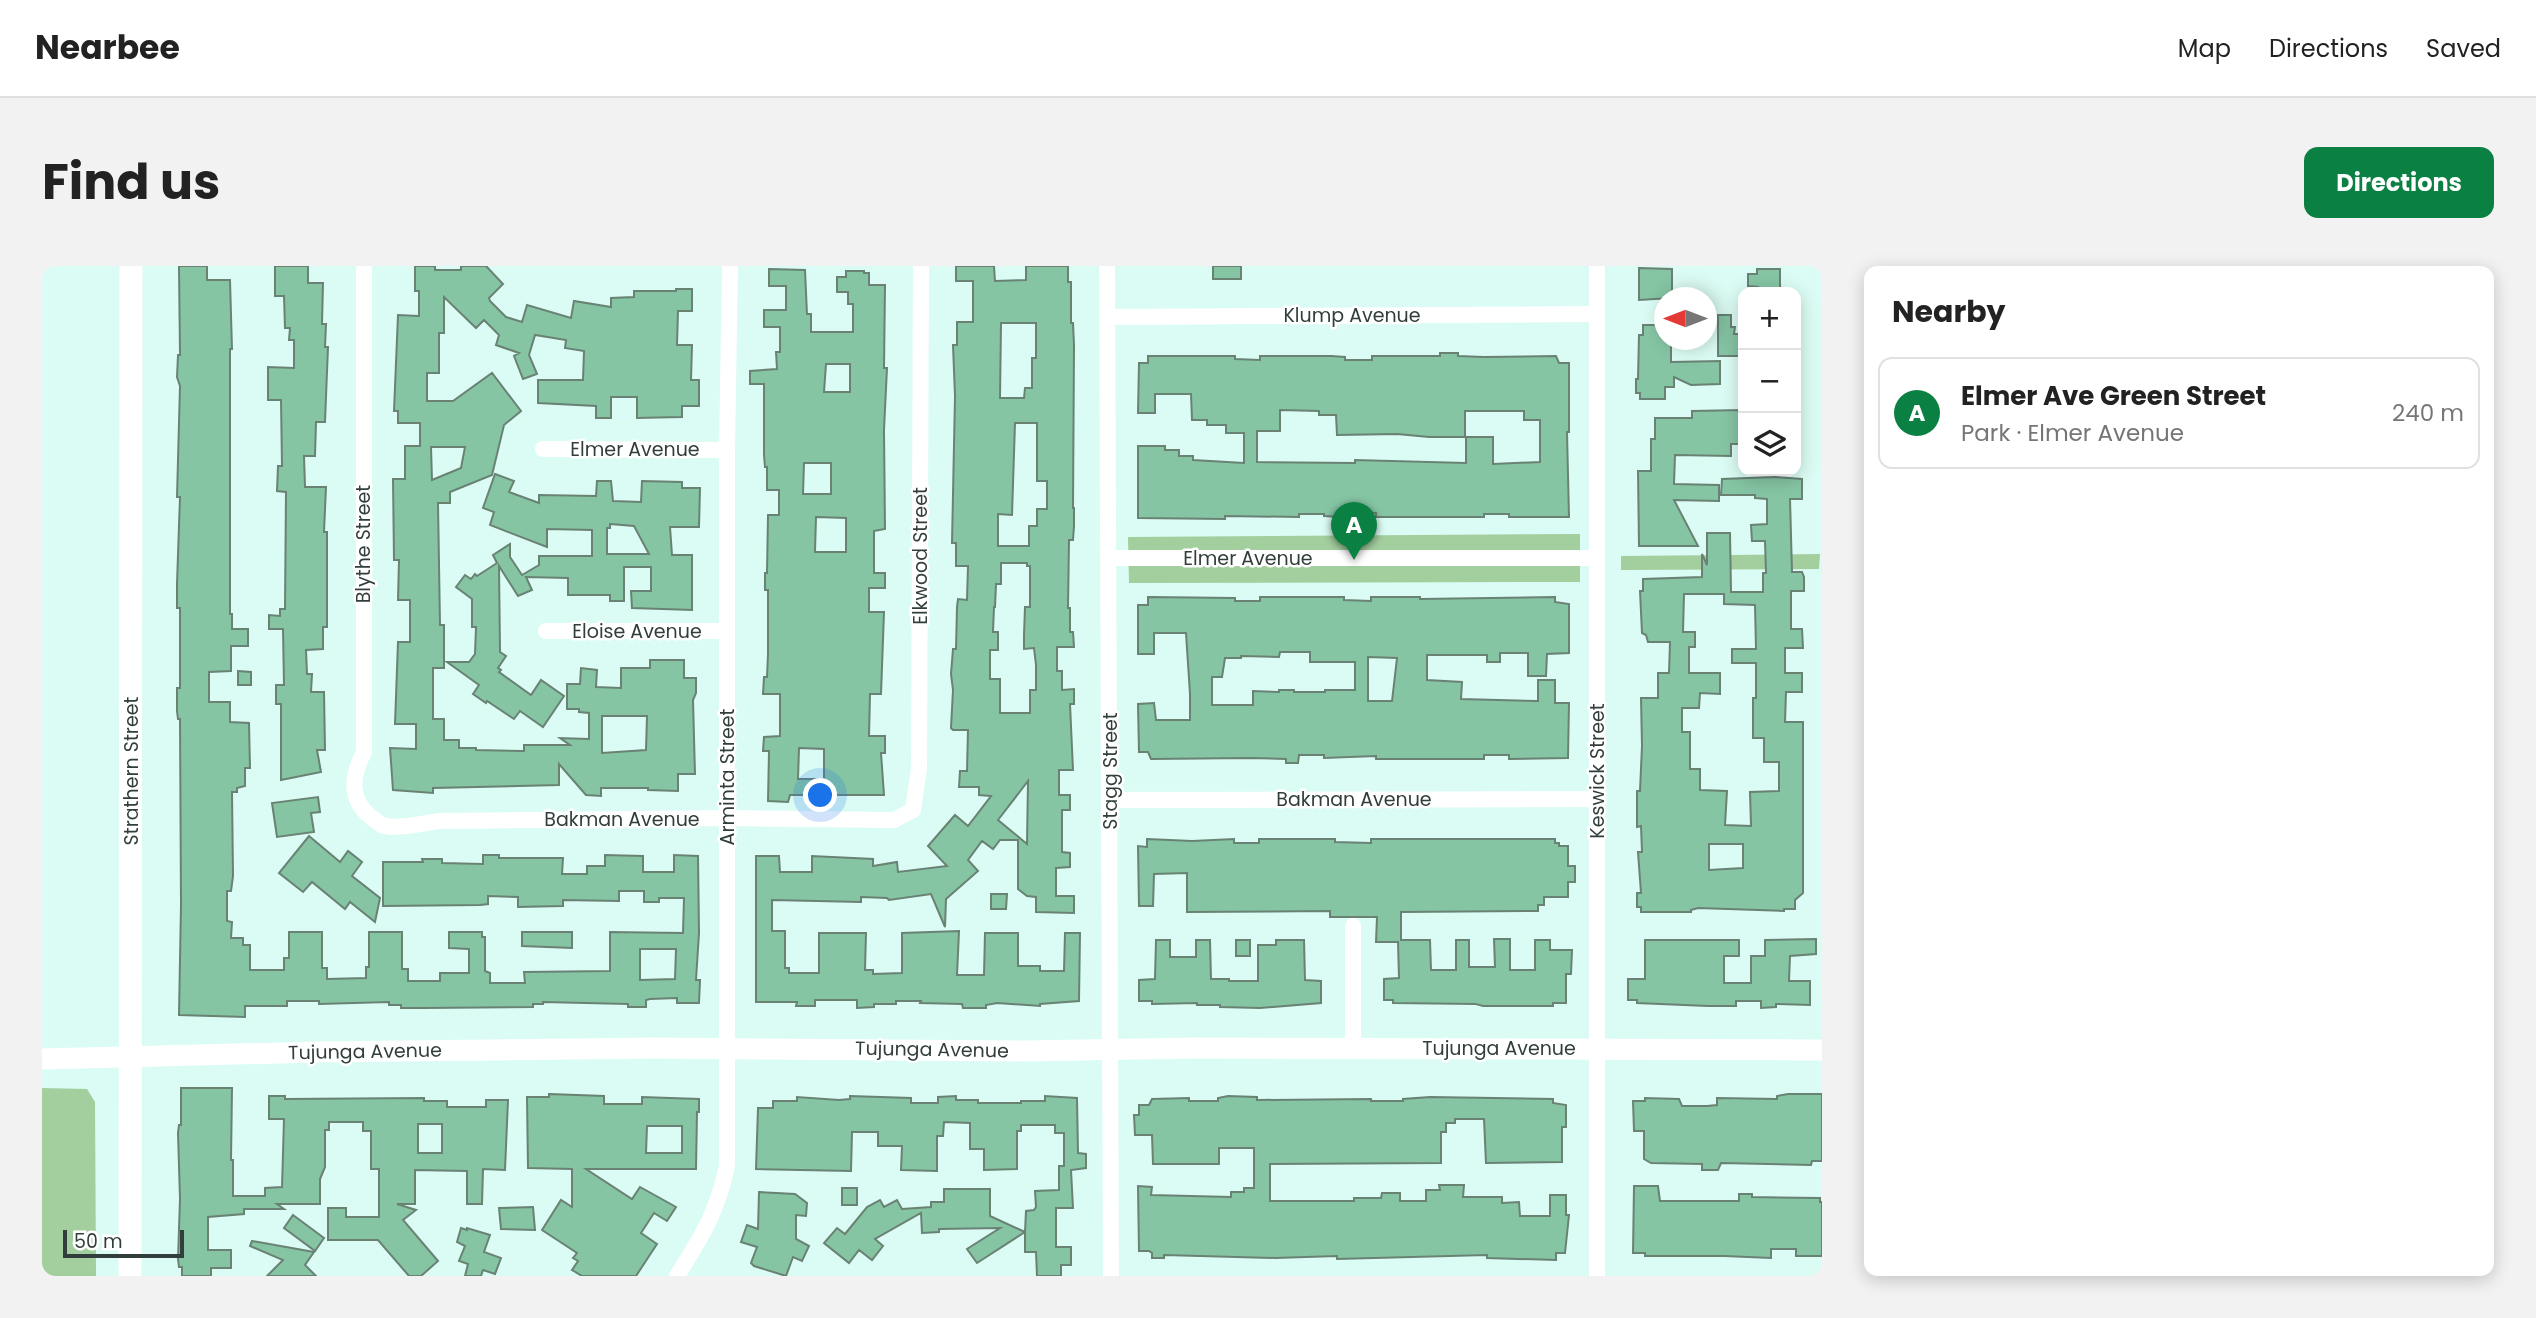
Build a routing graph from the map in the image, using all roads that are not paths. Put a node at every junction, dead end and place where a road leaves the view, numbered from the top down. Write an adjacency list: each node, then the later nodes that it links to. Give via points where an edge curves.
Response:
1 (131, 266): 26 (main road, Strathern Street)
2 (365, 266): 17 (street, Blythe Street, via 364,752 355,770 354,795)
3 (730, 266): 10 (street, Arminta Street)
4 (921, 266): 19 (street, Elkwood Street, via 919,768 913,810 894,820)
5 (1107, 266): 8 (street, Stagg Street)
6 (1597, 266): 7 (street, Keswick Street)
7 (1598, 314): 8 (street, Klump Avenue); 12 (street, Keswick Street)
8 (1107, 317): 11 (street, Stagg Street)
9 (543, 449): 10 (street, Elmer Avenue)
10 (727, 450): 14 (street, Arminta Street)
11 (1109, 558): 12 (street, Elmer Avenue); 16 (street, Stagg Street)
12 (1597, 558): 15 (street, Keswick Street)
13 (546, 631): 14 (street, Eloise Avenue)
14 (727, 631): 18 (street, Arminta Street)
15 (1598, 799): 16 (street, Bakman Avenue); 23 (street, Keswick Street)
16 (1110, 800): 24 (street, Stagg Street)
17 (368, 815): 18 (street, Bakman Avenue, via 383,826 440,821)
18 (727, 818): 19 (street, Bakman Avenue); 21 (street, Arminta Street)
19 (881, 820)
20 (1353, 926): 22 (street)
21 (727, 1048): 24 (street, Tujunga Avenue); 26 (street, Tujunga Avenue); 29 (street, Arminta Street, via 727,1166 720,1199)
22 (1353, 1048): 23 (street, Tujunga Avenue); 24 (street, Tujunga Avenue)
23 (1597, 1048): 25 (street, Tujunga Avenue); 31 (street, Keswick Street)
24 (1110, 1050): 30 (street, Stagg Street)
25 (1822, 1050)
26 (132, 1057): 27 (street, Tujunga Avenue); 28 (main road, Strathern Street)
27 (42, 1059)
28 (130, 1276)
29 (677, 1276)
30 (1111, 1276)
31 (1597, 1276)

